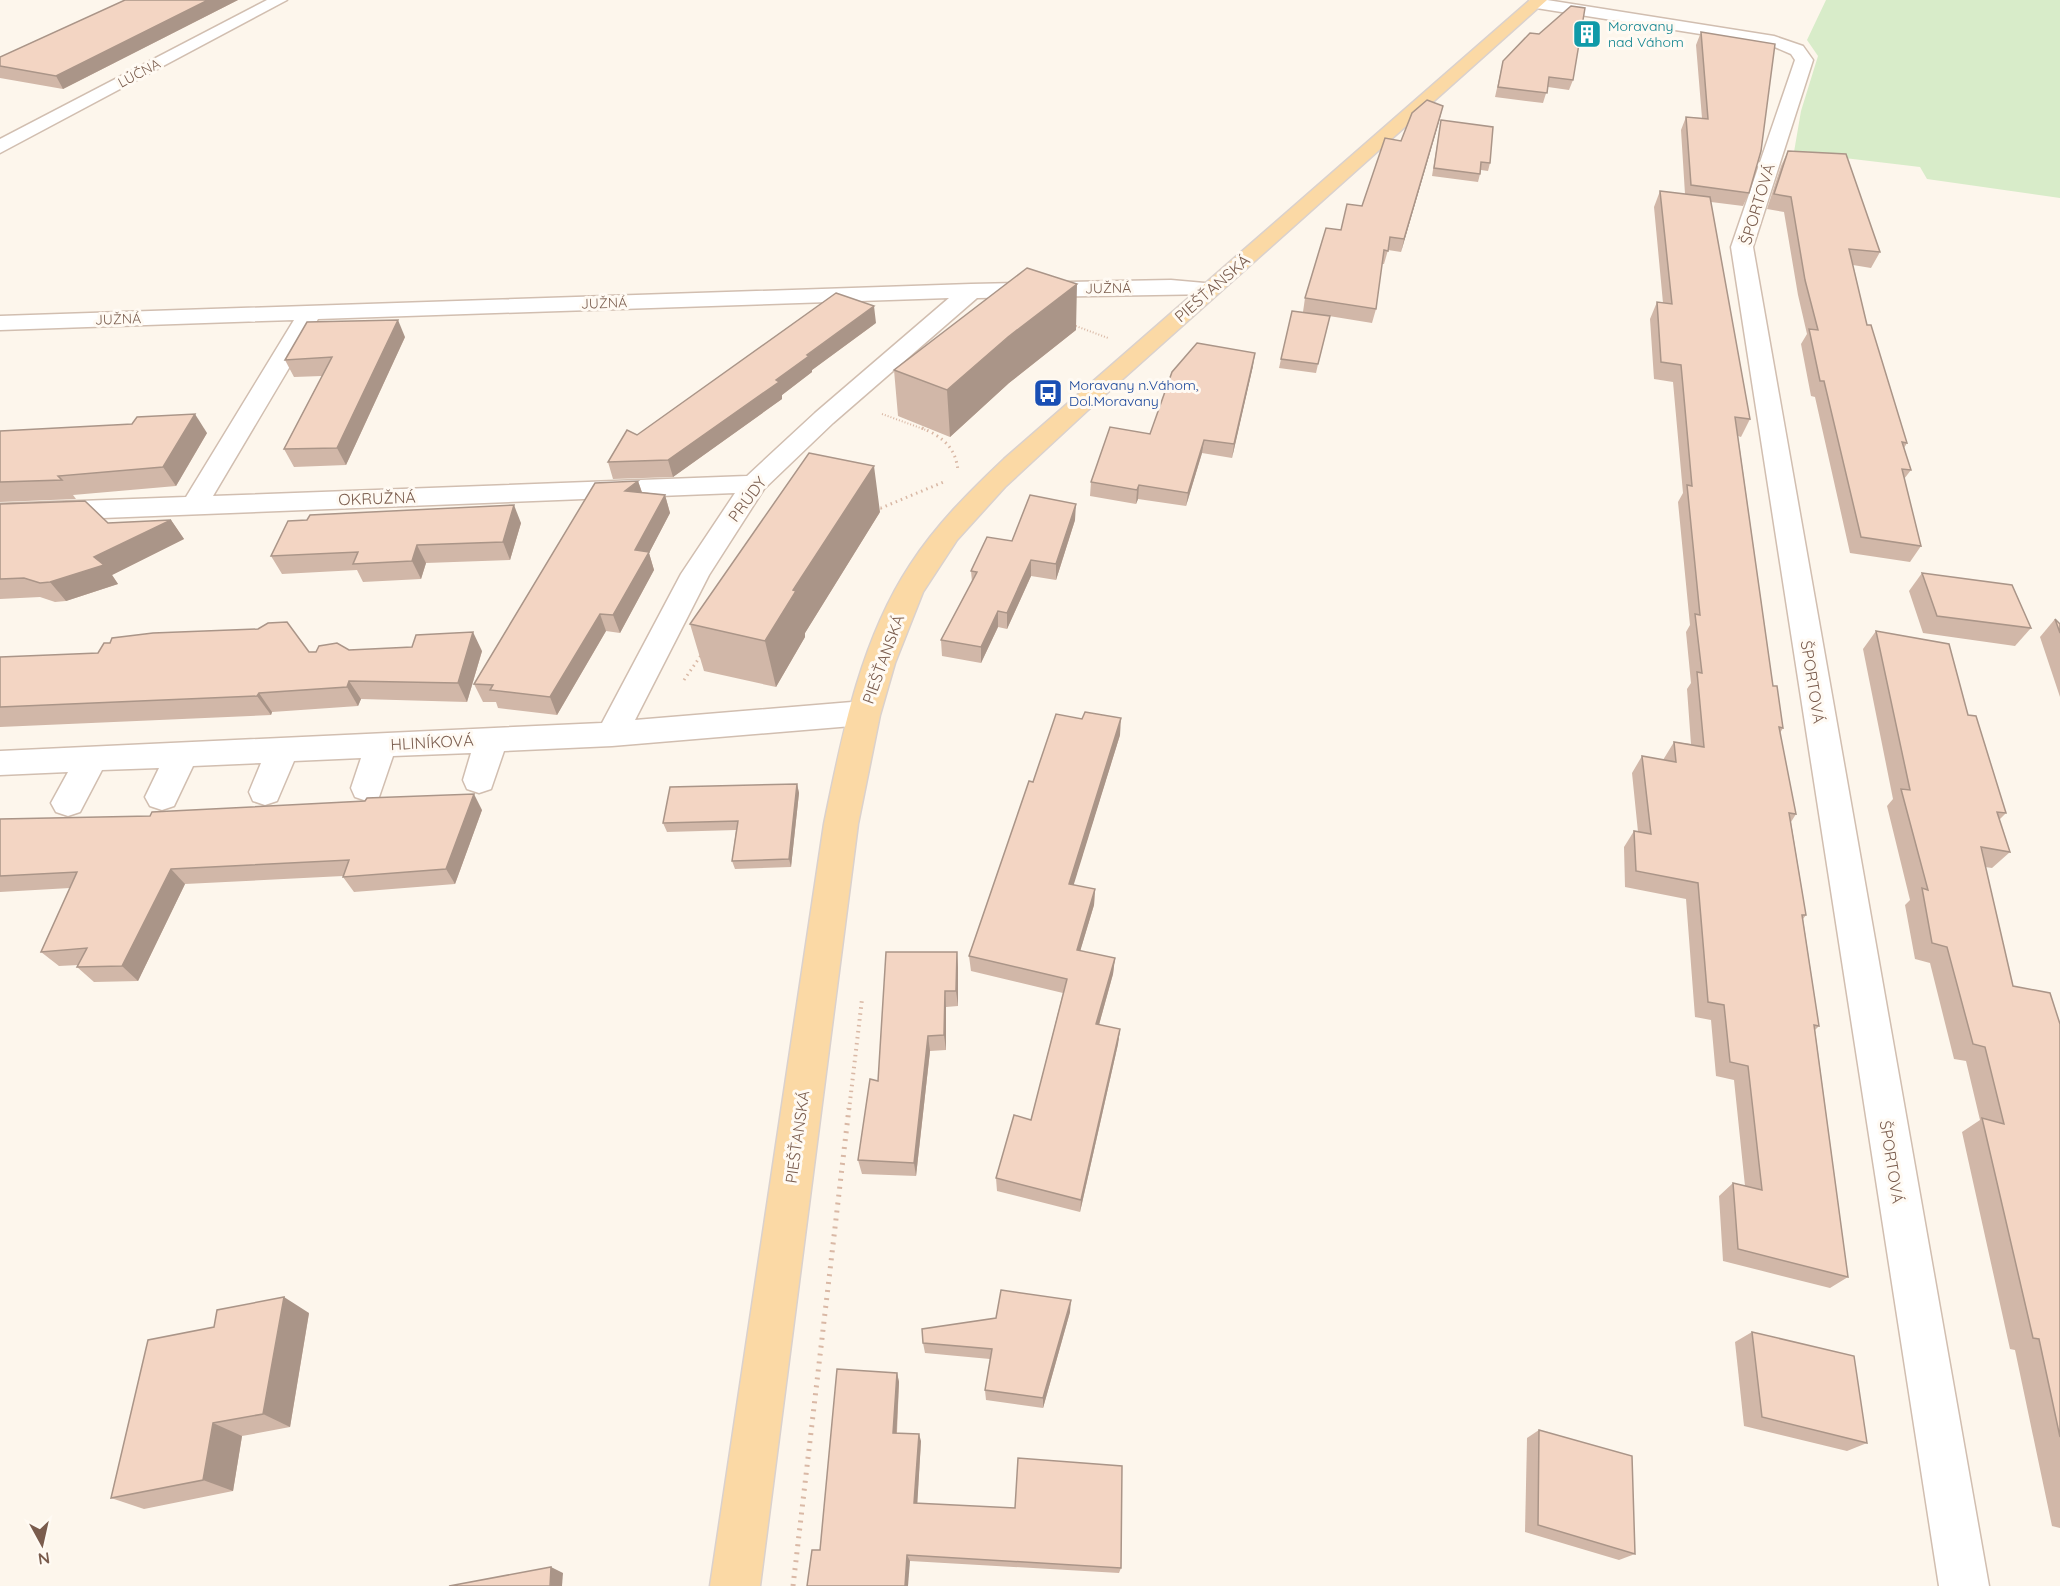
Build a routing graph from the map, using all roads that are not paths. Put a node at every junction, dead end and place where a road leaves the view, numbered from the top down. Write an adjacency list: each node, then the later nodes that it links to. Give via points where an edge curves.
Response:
1 (279, 0): 3 (street, LÚČNA)
2 (1537, 2): 4 (main road, PIEŠŤANSKÁ); 15 (street, ŠPORTOVÁ, via 1774,41 1797,50 1804,60 1742,247)
3 (0, 147)
4 (1208, 289): 5 (street, JUŽNÁ, via 1171,286); 11 (main road, PIEŠŤANSKÁ, via 997,480 940,543 920,569 898,612)
5 (971, 291): 6 (street, JUŽNÁ); 8 (street, PRÚDY)
6 (310, 313): 7 (street, JUŽNÁ); 9 (street)
7 (0, 323)
8 (754, 484): 9 (street, OKRUŽNÁ); 12 (street, PRÚDY, via 695,574)
9 (195, 504): 10 (street, OKRUŽNÁ)
10 (0, 513)
11 (864, 713): 12 (street, HLINÍKOVÁ); 14 (main road, PIEŠŤANSKÁ, via 820,967)
12 (612, 734): 13 (street, HLINÍKOVÁ, via 485,758 80,780)
13 (0, 763)
14 (735, 1586)
15 (1964, 1586)

